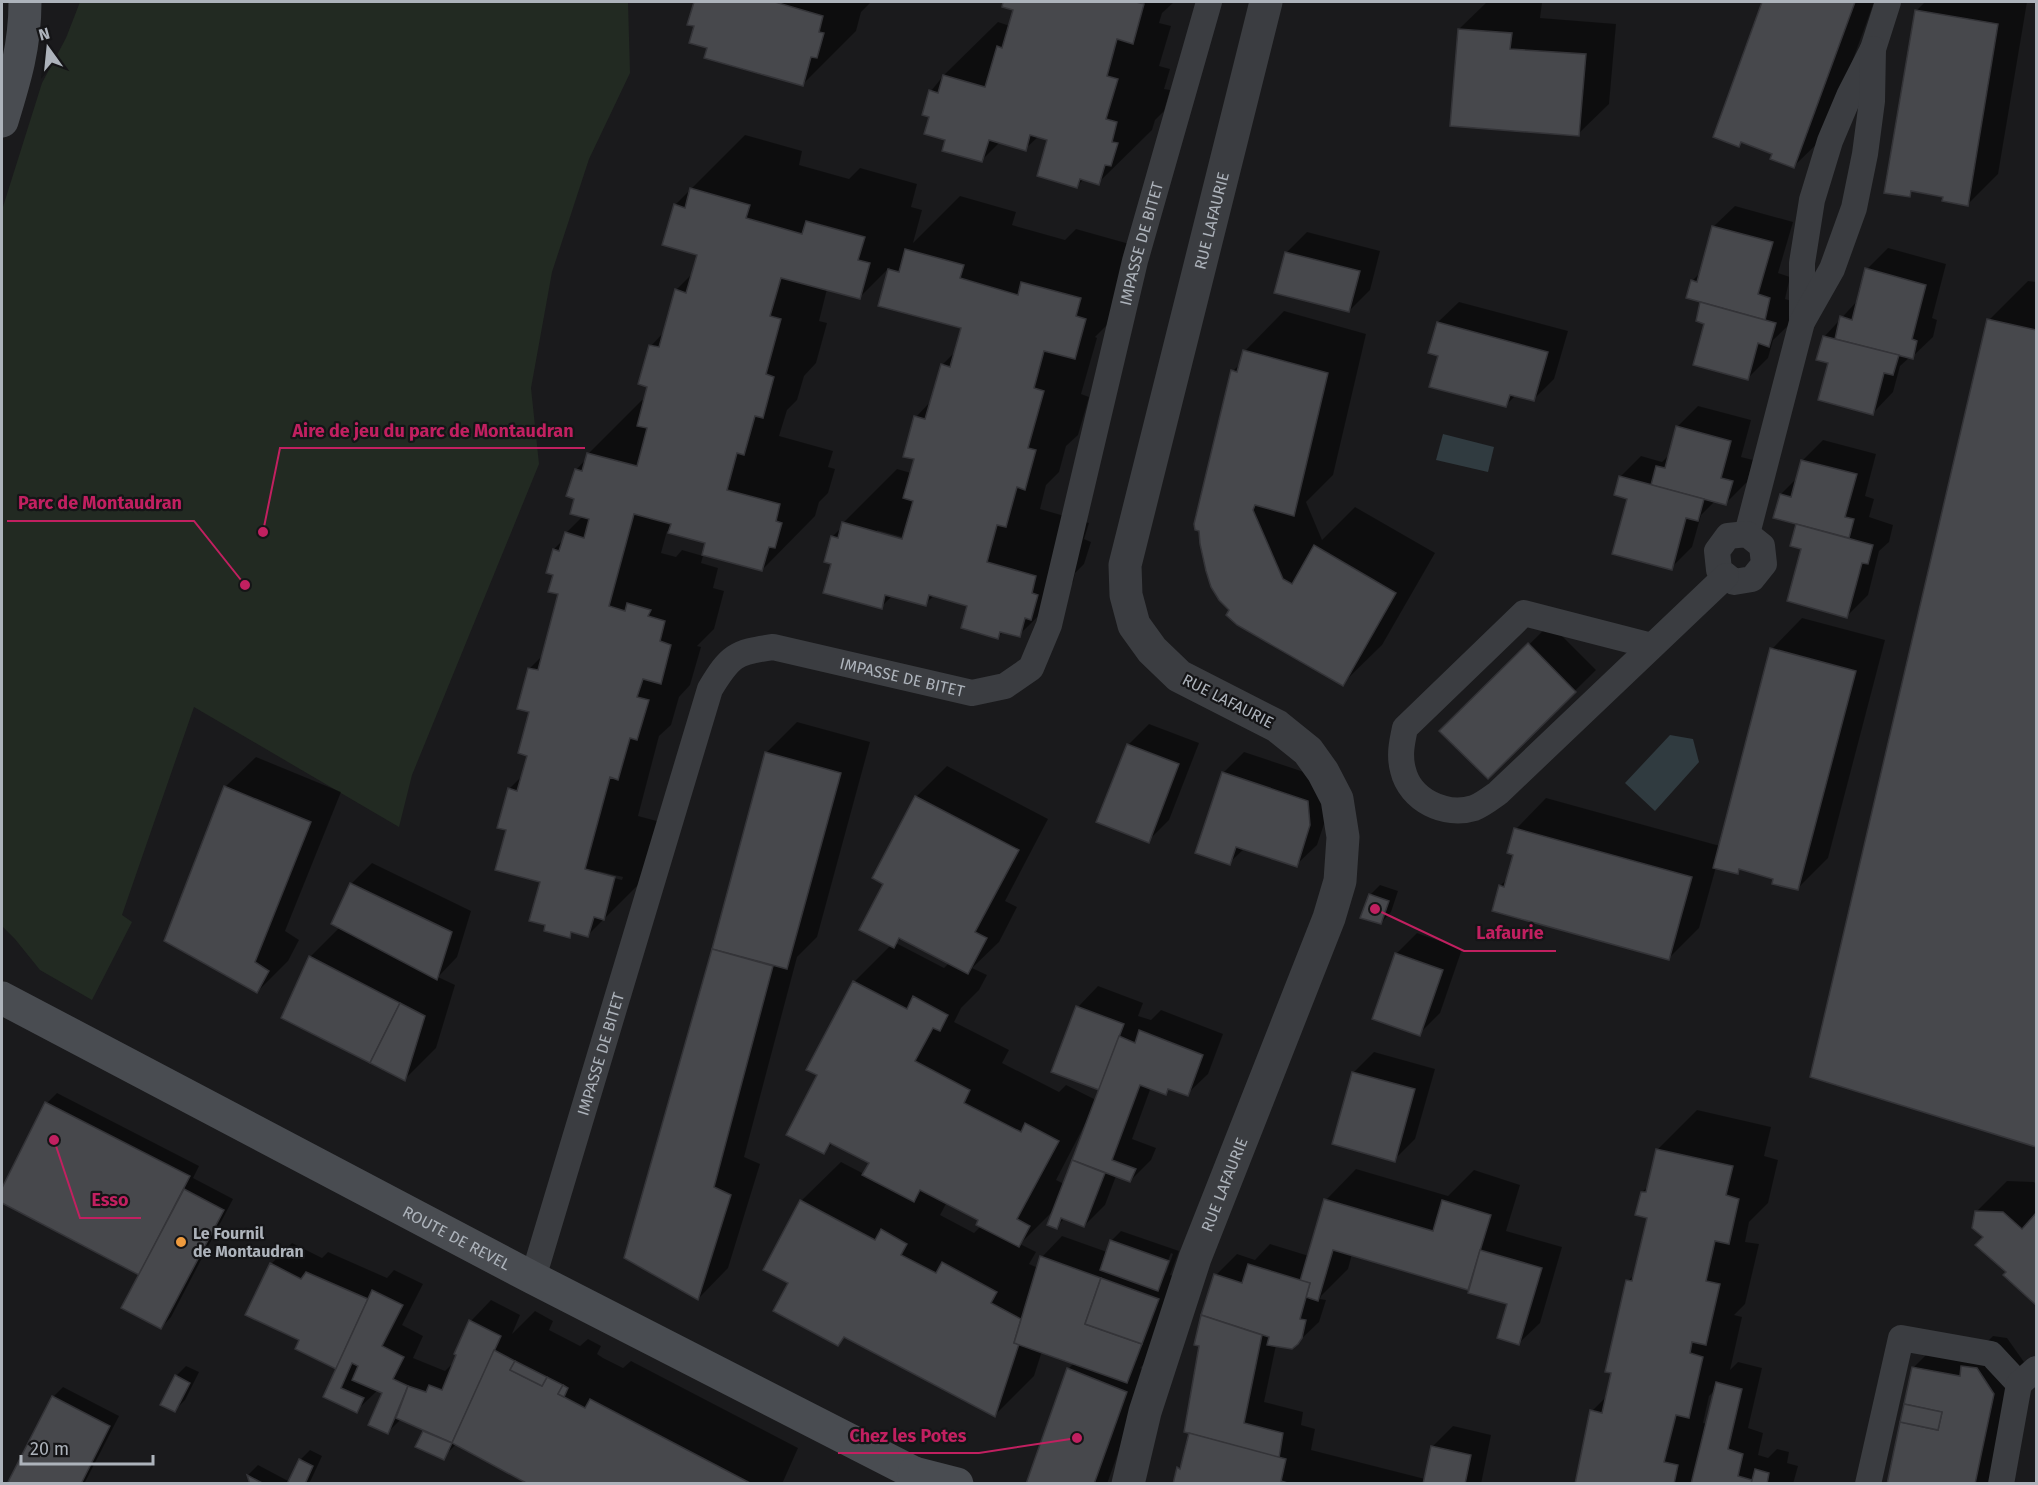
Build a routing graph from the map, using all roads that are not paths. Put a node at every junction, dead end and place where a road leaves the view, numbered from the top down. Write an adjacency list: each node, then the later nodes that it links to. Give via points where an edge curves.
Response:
1 (25, 2): 6 (main road, via 25,33)
2 (1209, 2): 12 (lane, IMPASSE DE BITET, via 1135,261 1049,625 1031,668 1005,686 972,693 773,647 746,650 725,665 710,689)
3 (1266, 2): 16 (street, RUE LAFAURIE, via 1125,565 1126,595 1134,625 1152,650 1179,676 1277,726 1308,751 1336,799 1343,837 1340,881 1329,918 1195,1258 1145,1412)
4 (1888, 2): 5 (lane)
5 (1873, 49): 7 (lane, via 1872,101 1854,208 1832,269); 7 (lane, via 1830,141 1812,200 1802,263)
6 (2, 121)
7 (1803, 322): 8 (lane)
8 (1746, 534): 9 (lane, via 1728,536 1717,551 1719,570); 9 (lane, via 1762,546 1764,564 1752,579 1734,582)
9 (1726, 576): 10 (lane)
10 (1652, 646): 10 (lane, via 1498,793 1474,808 1454,810 1430,805 1416,793 1403,772 1401,747 1405,728 1524,613)
11 (2, 998): 12 (main road, ROUTE DE REVEL)
12 (533, 1278): 14 (main road, ROUTE DE REVEL)
13 (2028, 1376): 17 (lane, via 1991,1354 1902,1338); 18 (lane)
14 (920, 1478): 15 (main road, ROUTE DE REVEL)
15 (957, 1484)
16 (1128, 1484)
17 (1868, 1484)
18 (2001, 1484)

